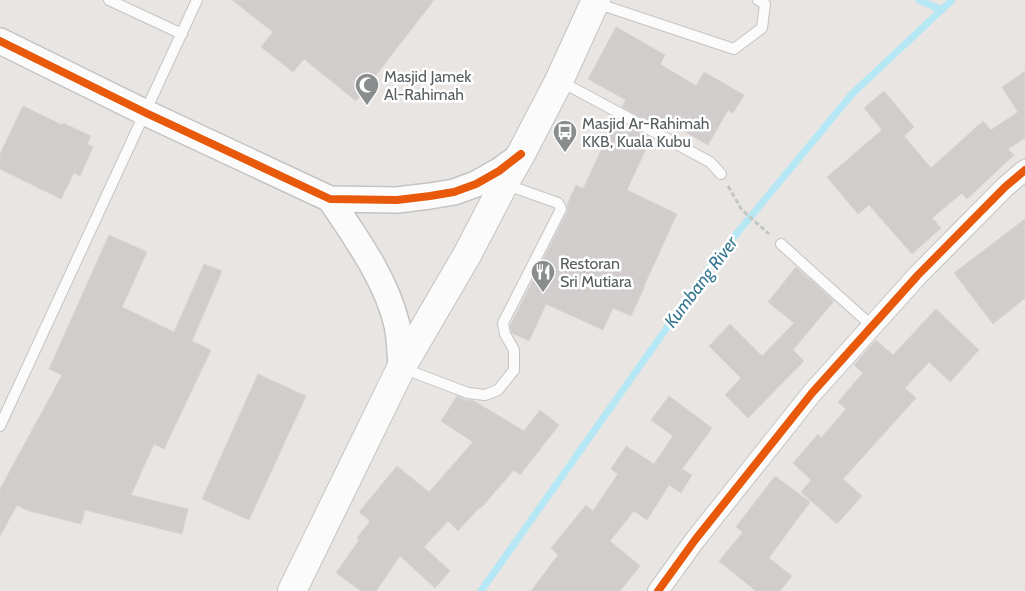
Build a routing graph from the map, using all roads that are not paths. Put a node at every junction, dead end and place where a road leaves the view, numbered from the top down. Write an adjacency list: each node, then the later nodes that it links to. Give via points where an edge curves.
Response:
1 (109, 0): 5 (lane)
2 (197, 0): 5 (lane)
3 (758, 0): 4 (lane, via 765,4 762,28 734,49)
4 (595, 1): 7 (main road)
5 (182, 34): 8 (lane)
6 (0, 41): 8 (street)
7 (559, 81): 9 (main road); 11 (lane, via 710,162)
8 (146, 113): 13 (street); 17 (lane)
9 (521, 154): 12 (main road); 13 (street, via 499,171 454,192 397,200)
10 (1025, 170): 15 (street, via 918,275)
11 (721, 174)
12 (504, 184): 16 (main road); 16 (lane, via 558,203 561,209 503,322 505,334 514,350 514,370 498,390 484,395 468,393)
13 (330, 199): 16 (street, via 387,292 397,326)
14 (781, 244): 15 (lane)
15 (872, 326): 19 (street, via 812,393)
16 (401, 368): 18 (main road)
17 (0, 426)
18 (292, 591)
19 (658, 591)

